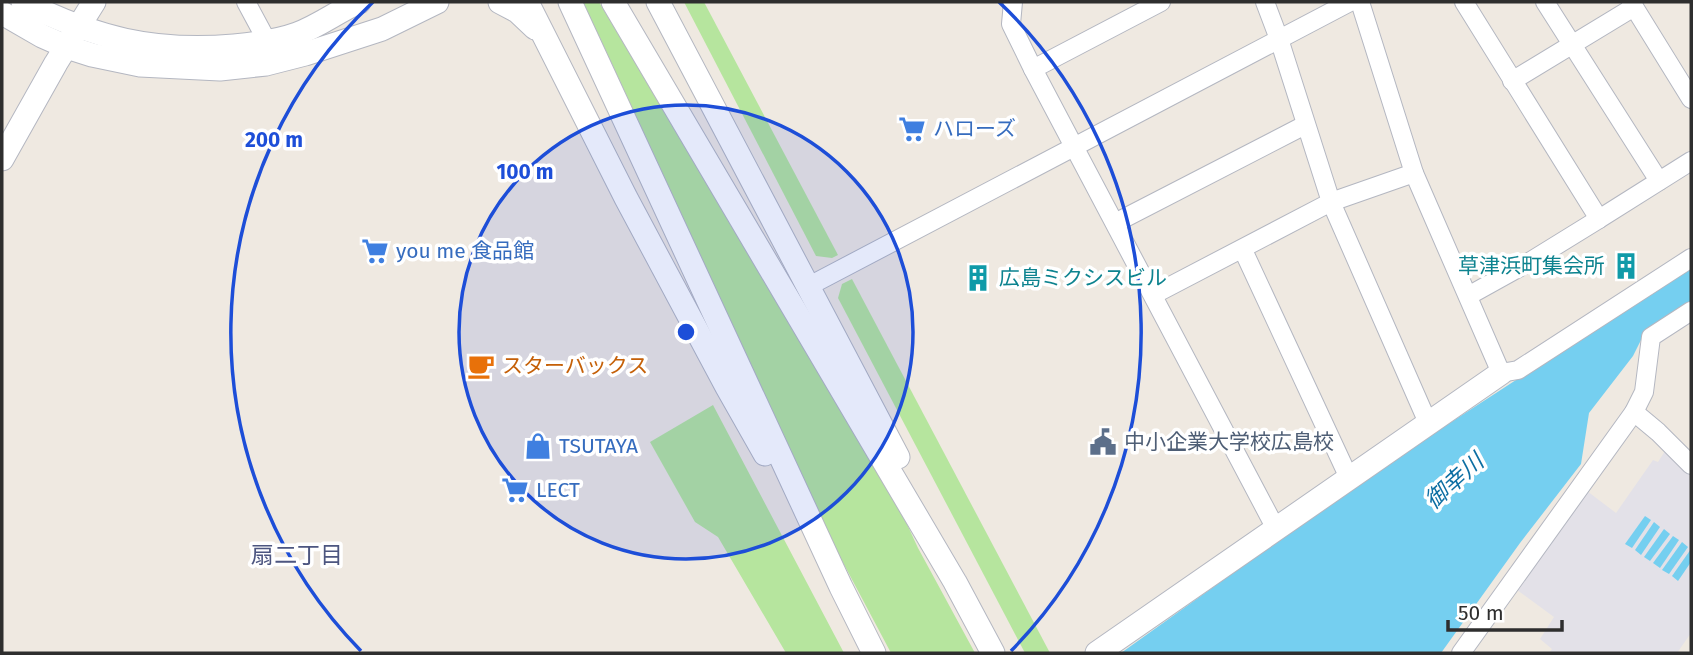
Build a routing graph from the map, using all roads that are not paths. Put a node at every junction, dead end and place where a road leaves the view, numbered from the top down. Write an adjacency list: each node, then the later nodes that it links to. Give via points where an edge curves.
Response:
1 (23, 2): 21 (street)
2 (94, 2): 21 (street)
3 (246, 2): 25 (street)
4 (420, 2): 23 (street)
5 (437, 2): 23 (street, via 383,29)
6 (500, 2): 22 (street)
7 (527, 2): 22 (street)
8 (570, 2): 52 (street)
9 (613, 2): 51 (street)
10 (1013, 2): 27 (street, via 1011,24)
11 (1161, 2): 27 (street)
12 (1265, 2): 24 (street)
13 (1350, 2): 24 (street)
14 (1360, 2): 34 (street)
15 (1464, 2): 28 (street)
16 (1545, 2): 26 (street)
17 (351, 3): 25 (street, via 308,29)
18 (660, 4): 41 (street)
19 (1633, 5): 26 (street); 29 (street)
20 (2, 13): 21 (street, via 42,36)
21 (73, 37): 23 (street, via 103,58 140,65 220,69 285,60); 25 (street, via 168,47); 32 (street)
22 (545, 37): 52 (street, via 625,198)
23 (350, 38)
24 (1279, 39): 30 (street); 31 (street)
25 (267, 41)
26 (1572, 45): 28 (street); 35 (street)
27 (1033, 69): 31 (street)
28 (1512, 81): 37 (street)
29 (1691, 100)
30 (1306, 125): 36 (street); 38 (street)
31 (1074, 146): 38 (street); 41 (street)
32 (2, 159)
33 (1691, 161): 35 (street)
34 (1414, 173): 36 (street); 43 (street)
35 (1659, 181): 37 (street)
36 (1331, 202): 39 (street); 47 (street)
37 (1599, 219): 43 (street)
38 (1115, 223): 42 (street)
39 (1243, 250): 42 (street); 49 (street)
40 (1691, 258): 45 (street, via 1518,370)
41 (809, 286): 51 (street, via 902,464)
42 (1153, 295): 50 (street)
43 (1468, 296): 45 (street)
44 (1691, 311): 46 (street, via 1651,337 1644,392)
45 (1501, 373): 47 (street)
46 (1634, 412): 48 (street); 56 (street)
47 (1428, 423): 49 (street)
48 (1691, 465)
49 (1349, 478): 50 (street)
50 (1276, 529): 55 (street)
51 (955, 582): 54 (street)
52 (841, 587): 53 (street)
53 (874, 653)
54 (993, 653)
55 (1097, 653)
56 (1461, 653)

